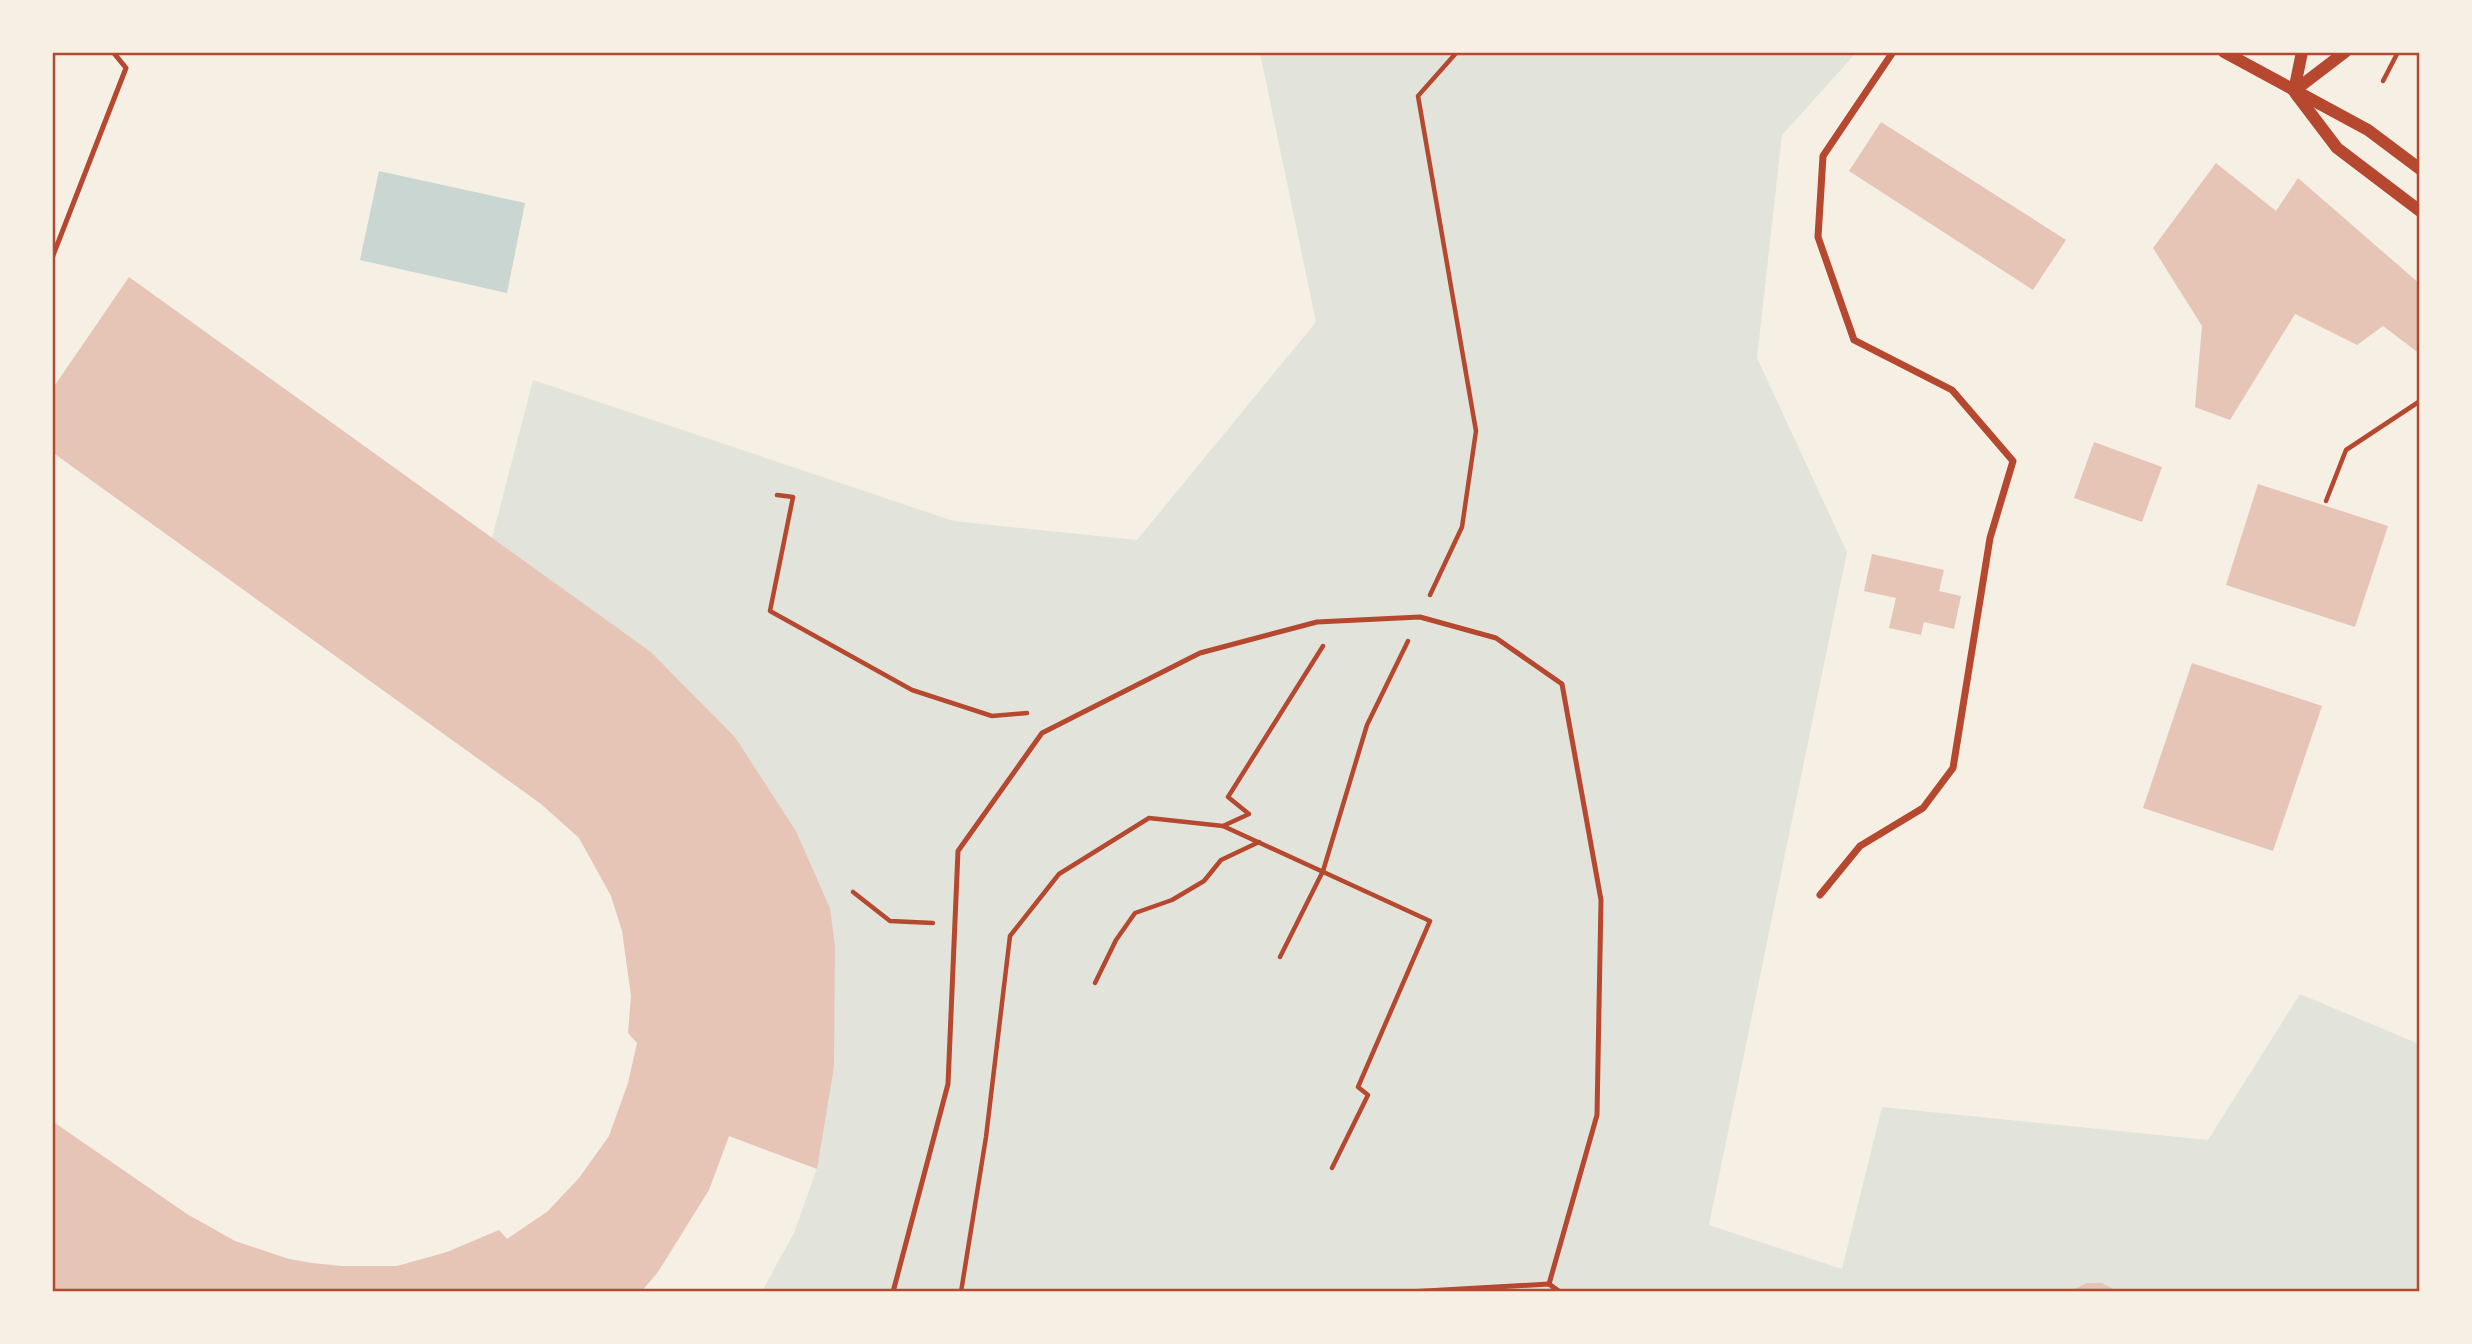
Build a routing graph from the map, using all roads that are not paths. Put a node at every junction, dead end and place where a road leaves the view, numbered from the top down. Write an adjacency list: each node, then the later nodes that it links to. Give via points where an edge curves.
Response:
1 (113, 52): 9 (lane, via 126,68)
2 (1893, 52): 10 (street, via 1824,156 1818,237 1854,340 1952,390 2013,461 1990,538 1953,768 1923,808 1860,846)
3 (2224, 52): 6 (street)
4 (2302, 52): 6 (street)
5 (2345, 52): 6 (street)
6 (2294, 91): 7 (street, via 2368,130); 8 (street, via 2337,148)
7 (2420, 169)
8 (2420, 211)
9 (52, 258)
10 (1820, 895)
11 (1549, 1284): 12 (lane, via 1598,1102 1601,900 1562,684 1496,638 1420,617 1317,622 1200,653 1042,733 958,851 948,1084); 13 (lane); 14 (lane)
12 (893, 1292)
13 (1408, 1292)
14 (1560, 1292)

